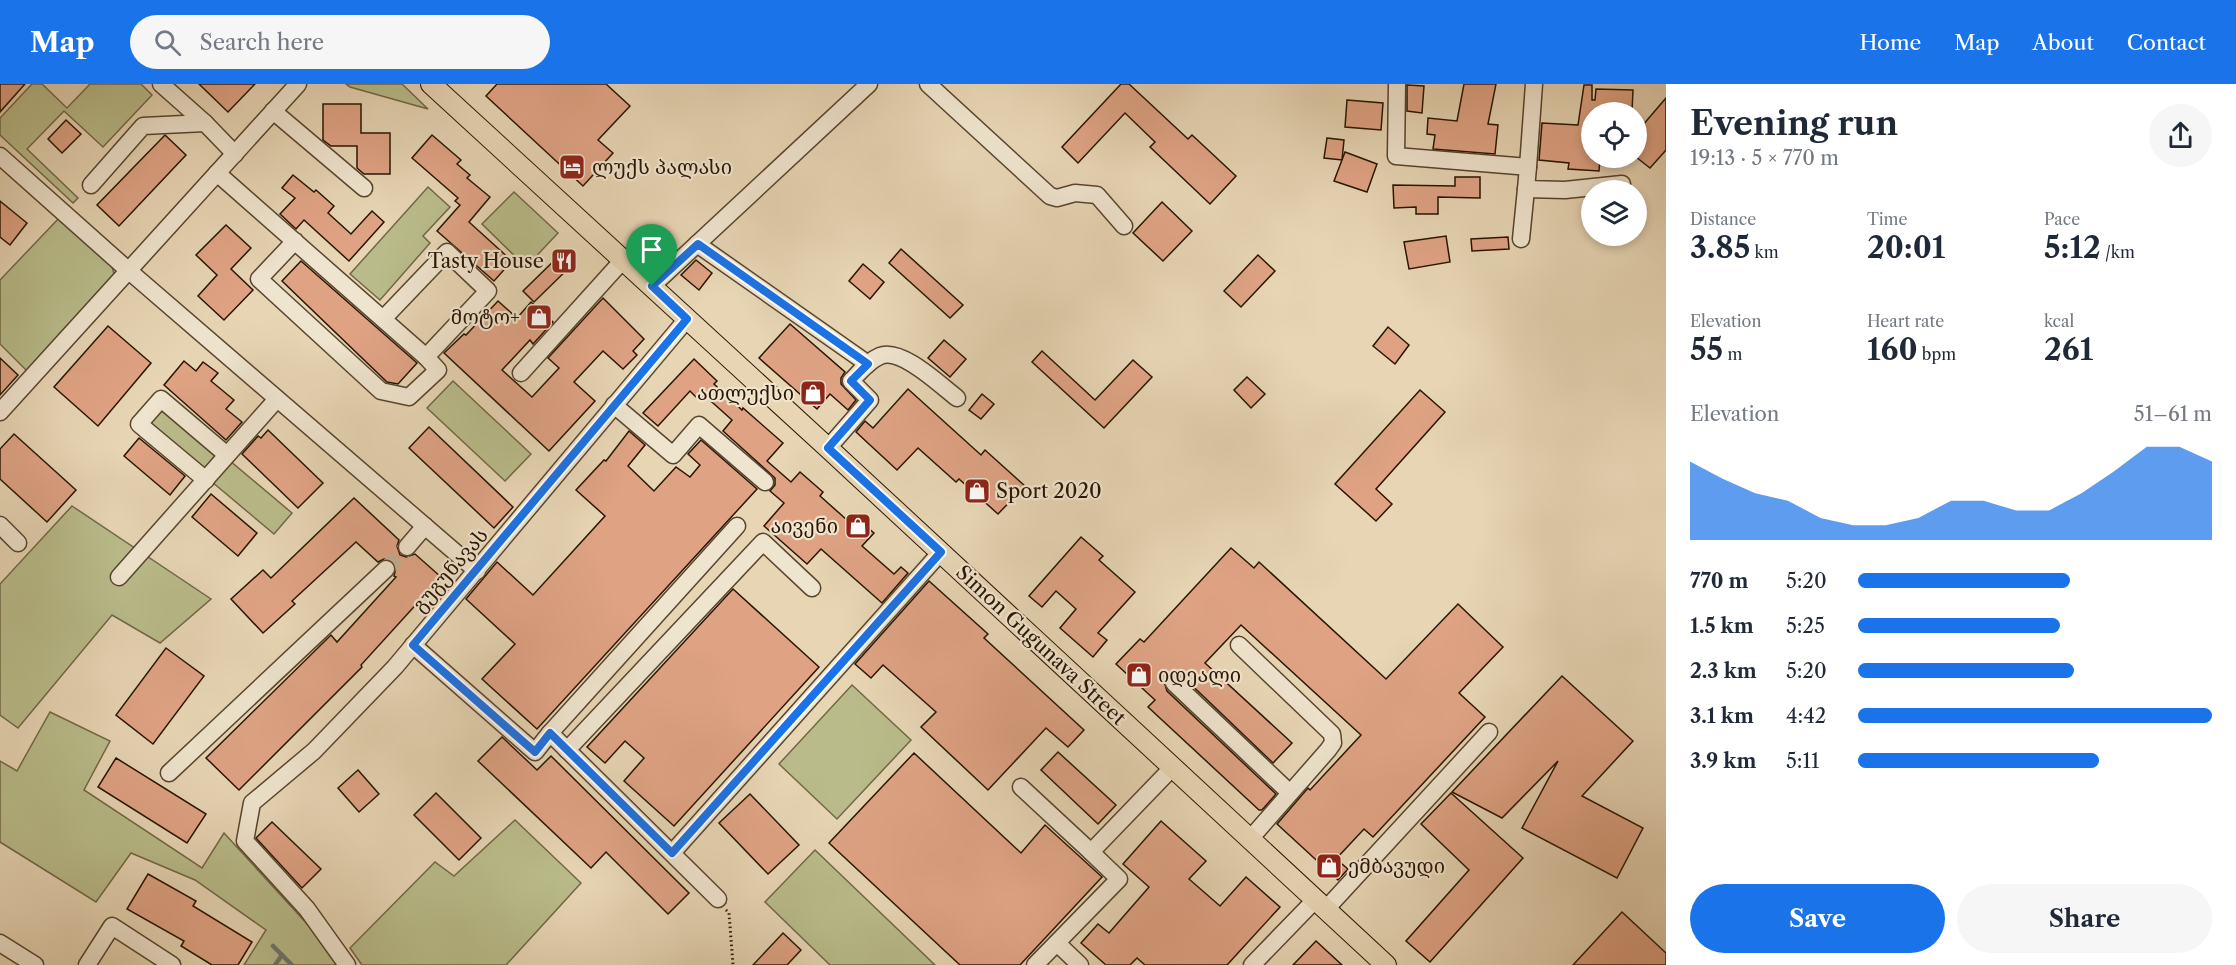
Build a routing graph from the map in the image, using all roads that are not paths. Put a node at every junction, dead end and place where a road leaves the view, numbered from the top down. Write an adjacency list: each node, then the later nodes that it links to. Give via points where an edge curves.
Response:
1 (161, 84): 9 (street)
2 (298, 84): 8 (street)
3 (430, 84): 22 (main road, Simon Gugunava Street)
4 (869, 84): 21 (street)
5 (928, 84): 18 (street, via 1050,196 1097,195)
6 (1397, 84): 12 (street, via 1396,156)
7 (1534, 84): 12 (street)
8 (273, 111): 10 (street); 15 (street)
9 (205, 123): 10 (street); 14 (street, via 143,126)
10 (235, 154): 13 (street)
11 (0, 156): 23 (street)
12 (1528, 167): 17 (street)
13 (217, 173): 20 (street); 23 (street)
14 (90, 185)
15 (364, 188)
16 (1581, 188): 17 (street)
17 (1526, 189): 19 (street)
18 (1124, 226)
19 (1521, 239)
20 (295, 241): 26 (street); 27 (street, via 259,279 381,391 410,398 438,370)
21 (698, 244): 24 (street); 28 (street)
22 (623, 260): 24 (main road, Simon Gugunava Street); 29 (street)
23 (129, 271): 31 (street); 33 (street)
24 (652, 286): 25 (main road, Simon Gugunava Street)
25 (687, 319): 32 (street, გუგუნავას); 34 (main road, Simon Gugunava Street)
26 (383, 320): 27 (street); 27 (street, via 447,252 489,291)
27 (426, 357)
28 (868, 364): 30 (street, via 882,355 902,357); 34 (street, via 851,381 870,400)
29 (521, 374)
30 (957, 398)
31 (277, 399): 35 (street); 39 (street)
32 (614, 405): 37 (street, via 673,455 699,425); 45 (street, გუგუნავას)
33 (0, 412)
34 (828, 448): 43 (main road, Simon Gugunava Street)
35 (227, 455): 36 (street); 36 (street, via 161,399 139,424)
36 (206, 480): 46 (street)
37 (765, 482)
38 (0, 525): 41 (street)
39 (425, 526): 42 (street); 45 (street)
40 (738, 526): 52 (street)
41 (18, 543)
42 (407, 546)
43 (941, 552): 54 (main road, Simon Gugunava Street); 60 (street)
44 (386, 569): 55 (street)
45 (477, 571): 48 (street, გუგუნავას)
46 (119, 577)
47 (812, 588): 53 (street, via 763,542)
48 (413, 645): 52 (street, via 535,752); 68 (street, გუგუნავას, via 314,751 252,803 244,841 307,909)
49 (1239, 645): 57 (street, via 1332,734 1328,750)
50 (1174, 683): 57 (street)
51 (1489, 732): 62 (street)
52 (550, 733): 53 (street)
53 (567, 750): 60 (street)
54 (1173, 767): 58 (main road, Simon Gugunava Street); 59 (street)
55 (169, 773)
56 (1021, 787): 59 (street)
57 (1290, 793): 58 (street)
58 (1250, 839): 62 (main road, Simon Gugunava Street)
59 (1091, 852): 63 (street, via 1119,879)
60 (672, 853): 61 (street)
61 (718, 899)
62 (1321, 904): 71 (street); 72 (main road, Simon Gugunava Street)
63 (1057, 943): 69 (street); 70 (street)
64 (0, 944): 65 (street)
65 (35, 965)
66 (87, 965): 67 (street, via 112,926)
67 (172, 965)
68 (347, 965)
69 (1035, 965)
70 (1080, 965)
71 (1252, 965)
72 (1386, 965)

